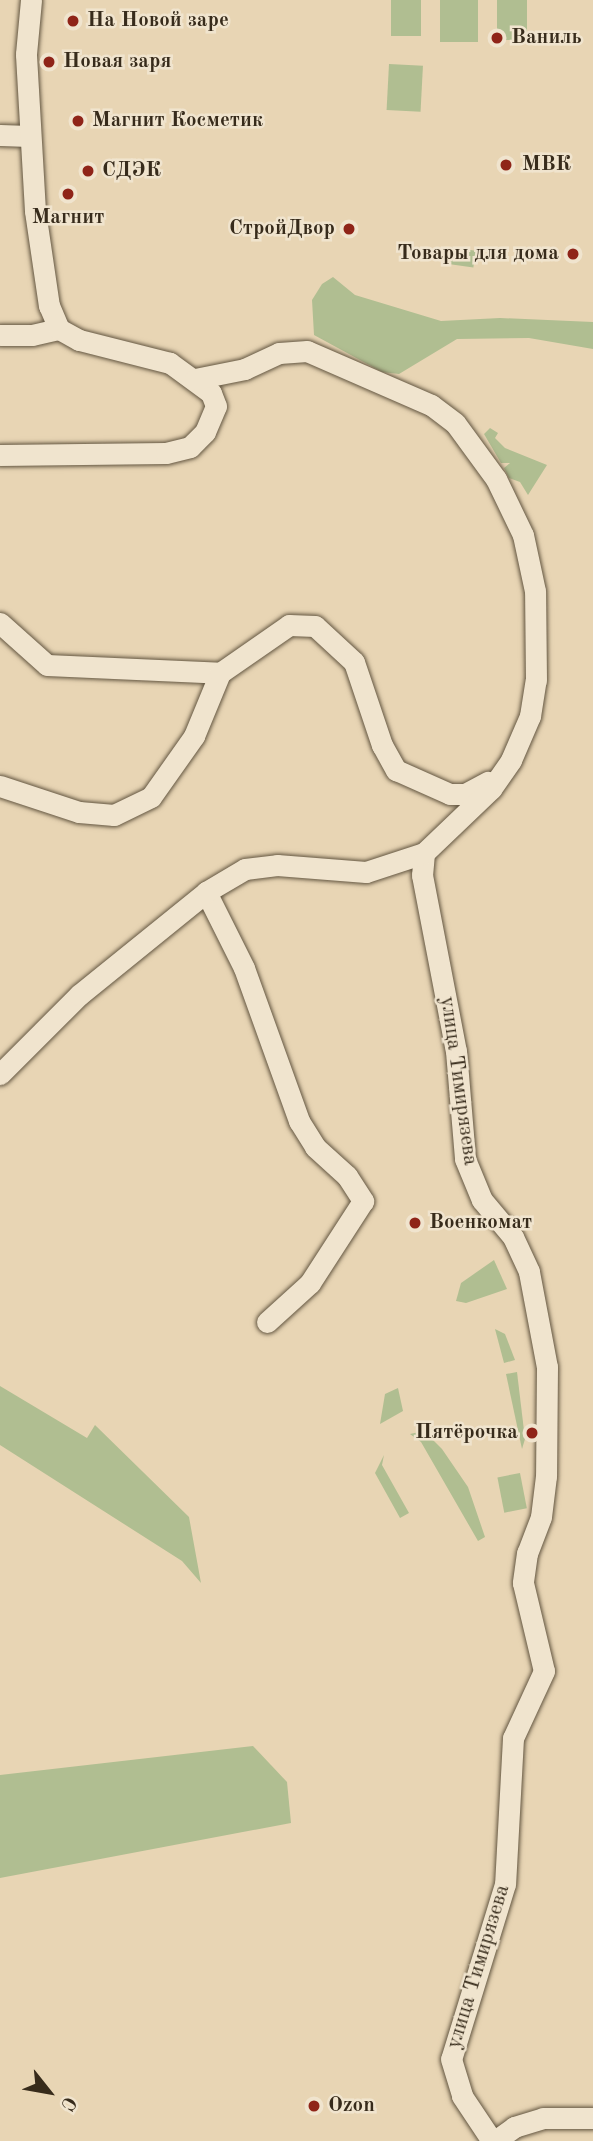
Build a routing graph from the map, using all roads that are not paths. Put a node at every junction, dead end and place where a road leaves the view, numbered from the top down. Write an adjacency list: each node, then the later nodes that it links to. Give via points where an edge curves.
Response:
1 (31, 0): 3 (street)
2 (43, 0): 3 (street)
3 (28, 27): 5 (street)
4 (0, 135): 5 (street)
5 (29, 136): 6 (street, via 49,306)
6 (59, 328): 7 (street, via 32,335); 8 (street, via 79,340 170,363)
7 (0, 335)
8 (195, 379): 9 (street, via 211,393 216,406 205,432 190,447 166,453); 12 (street, via 245,369 279,353 307,351 431,405 476,447 520,528 535,591 536,680 530,716)
9 (0, 455)
10 (0, 623): 11 (street, via 47,665)
11 (220, 673): 12 (street, via 289,625 315,626 355,662 382,745 396,770 432,789 464,794 487,783); 13 (street, via 194,736 151,797 114,815 79,812)
12 (511, 760): 14 (street, via 491,789)
13 (0, 786)
14 (424, 853): 15 (street, via 366,872 277,865 245,869); 19 (street, улица Тимирязева, via 422,875 456,1051 466,1159 482,1200 513,1237 529,1272 547,1367 546,1476 541,1517 527,1553 523,1583 544,1671 513,1738 505,1884 450,2059 463,2096)
15 (206, 892): 16 (street, via 48,1022); 17 (street, via 244,968 299,1121 315,1147 347,1176 363,1200 310,1283)
16 (0, 1074)
17 (267, 1322)
18 (593, 2118): 19 (street, улица Тимирязева, via 542,2118 514,2127)
19 (493, 2141)

